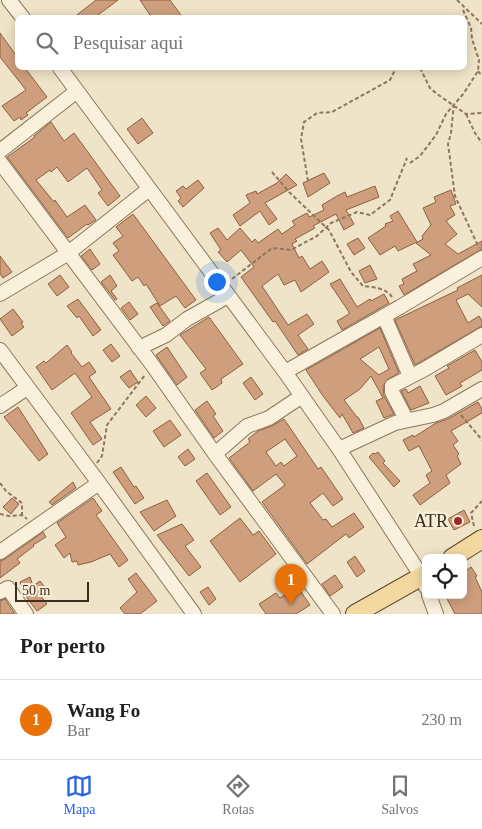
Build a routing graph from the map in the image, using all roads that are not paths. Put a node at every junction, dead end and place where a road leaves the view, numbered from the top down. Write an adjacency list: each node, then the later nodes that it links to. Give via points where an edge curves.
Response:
1 (9, 0): 3 (street)
2 (22, 0): 4 (street)
3 (22, 15)
4 (24, 15)
5 (61, 70): 6 (street)
6 (77, 91): 7 (street); 9 (street)
7 (0, 151)
8 (0, 162): 10 (street)
9 (149, 189): 10 (street); 12 (street)
10 (67, 254): 13 (street); 16 (street)
11 (482, 258): 14 (street)
12 (225, 292): 16 (street, via 161,337); 18 (street)
13 (0, 294)
14 (384, 316): 18 (street); 19 (street)
15 (482, 335): 19 (street)
16 (139, 348): 26 (street)
17 (0, 350): 20 (street)
18 (285, 372): 22 (street)
19 (410, 376): 24 (street, via 392,386)
20 (27, 388): 23 (street); 27 (street)
21 (482, 388): 24 (street, via 433,415)
22 (302, 396): 25 (street); 26 (street, via 269,418 247,426)
23 (0, 406)
24 (406, 419): 25 (street)
25 (339, 449): 31 (street)
26 (215, 454): 37 (street)
27 (95, 478): 29 (street, via 37,527); 36 (street)
28 (478, 533): 30 (main road)
29 (0, 552)
30 (456, 554)
31 (422, 576)
32 (422, 580): 38 (main road)
33 (0, 592): 35 (street, via 8,588)
34 (430, 599): 39 (street)
35 (26, 614)
36 (194, 614)
37 (333, 614)
38 (355, 614)
39 (436, 614)

